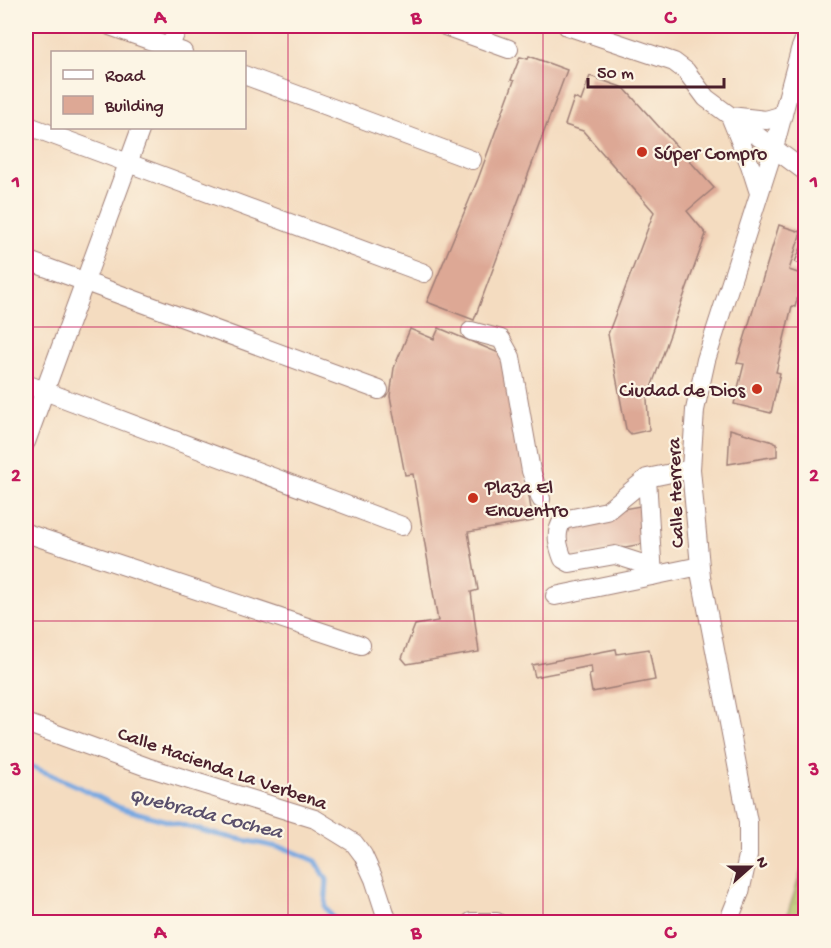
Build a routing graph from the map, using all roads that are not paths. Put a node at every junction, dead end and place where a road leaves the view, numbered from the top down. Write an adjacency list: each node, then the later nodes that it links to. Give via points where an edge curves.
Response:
1 (110, 26): 7 (street)
2 (178, 26): 7 (street)
3 (445, 26): 6 (street)
4 (567, 26): 9 (street, via 674,62 706,98)
5 (806, 35): 10 (street, Calle Herrera)
6 (509, 49)
7 (174, 51)
8 (246, 76): 14 (street)
9 (730, 116): 10 (street, via 766,120); 13 (street); 17 (street)
10 (783, 116): 13 (street, Calle Herrera)
11 (26, 125): 15 (street)
12 (141, 129): 15 (street)
13 (774, 148): 16 (street); 17 (street, Calle Herrera)
14 (472, 160)
15 (128, 163): 19 (street); 20 (street)
16 (806, 172)
17 (759, 193): 26 (street, Calle Herrera, via 706,360 695,410)
18 (26, 260): 20 (street)
19 (424, 273)
20 (84, 282): 23 (street); 24 (street)
21 (471, 331): 28 (street, via 501,339 511,357 531,471)
22 (26, 384): 24 (street)
23 (379, 390)
24 (45, 391): 25 (street); 29 (street)
25 (26, 442)
26 (691, 469): 27 (street); 31 (street, Calle Herrera)
27 (647, 478): 32 (street); 32 (street, via 607,511 563,520 557,535 563,560 570,563 615,555 640,563)
28 (541, 500)
29 (402, 526)
30 (26, 533): 34 (street)
31 (700, 566): 32 (street); 39 (street, Calle Herrera, via 748,822 748,856)
32 (653, 576): 33 (street)
33 (555, 596)
34 (361, 645)
35 (26, 723): 36 (street, Calle Hacienda La Verbena, via 147,767 315,819 354,843 363,855)
36 (388, 922)
37 (471, 922): 38 (street)
38 (497, 922)
39 (728, 922)

